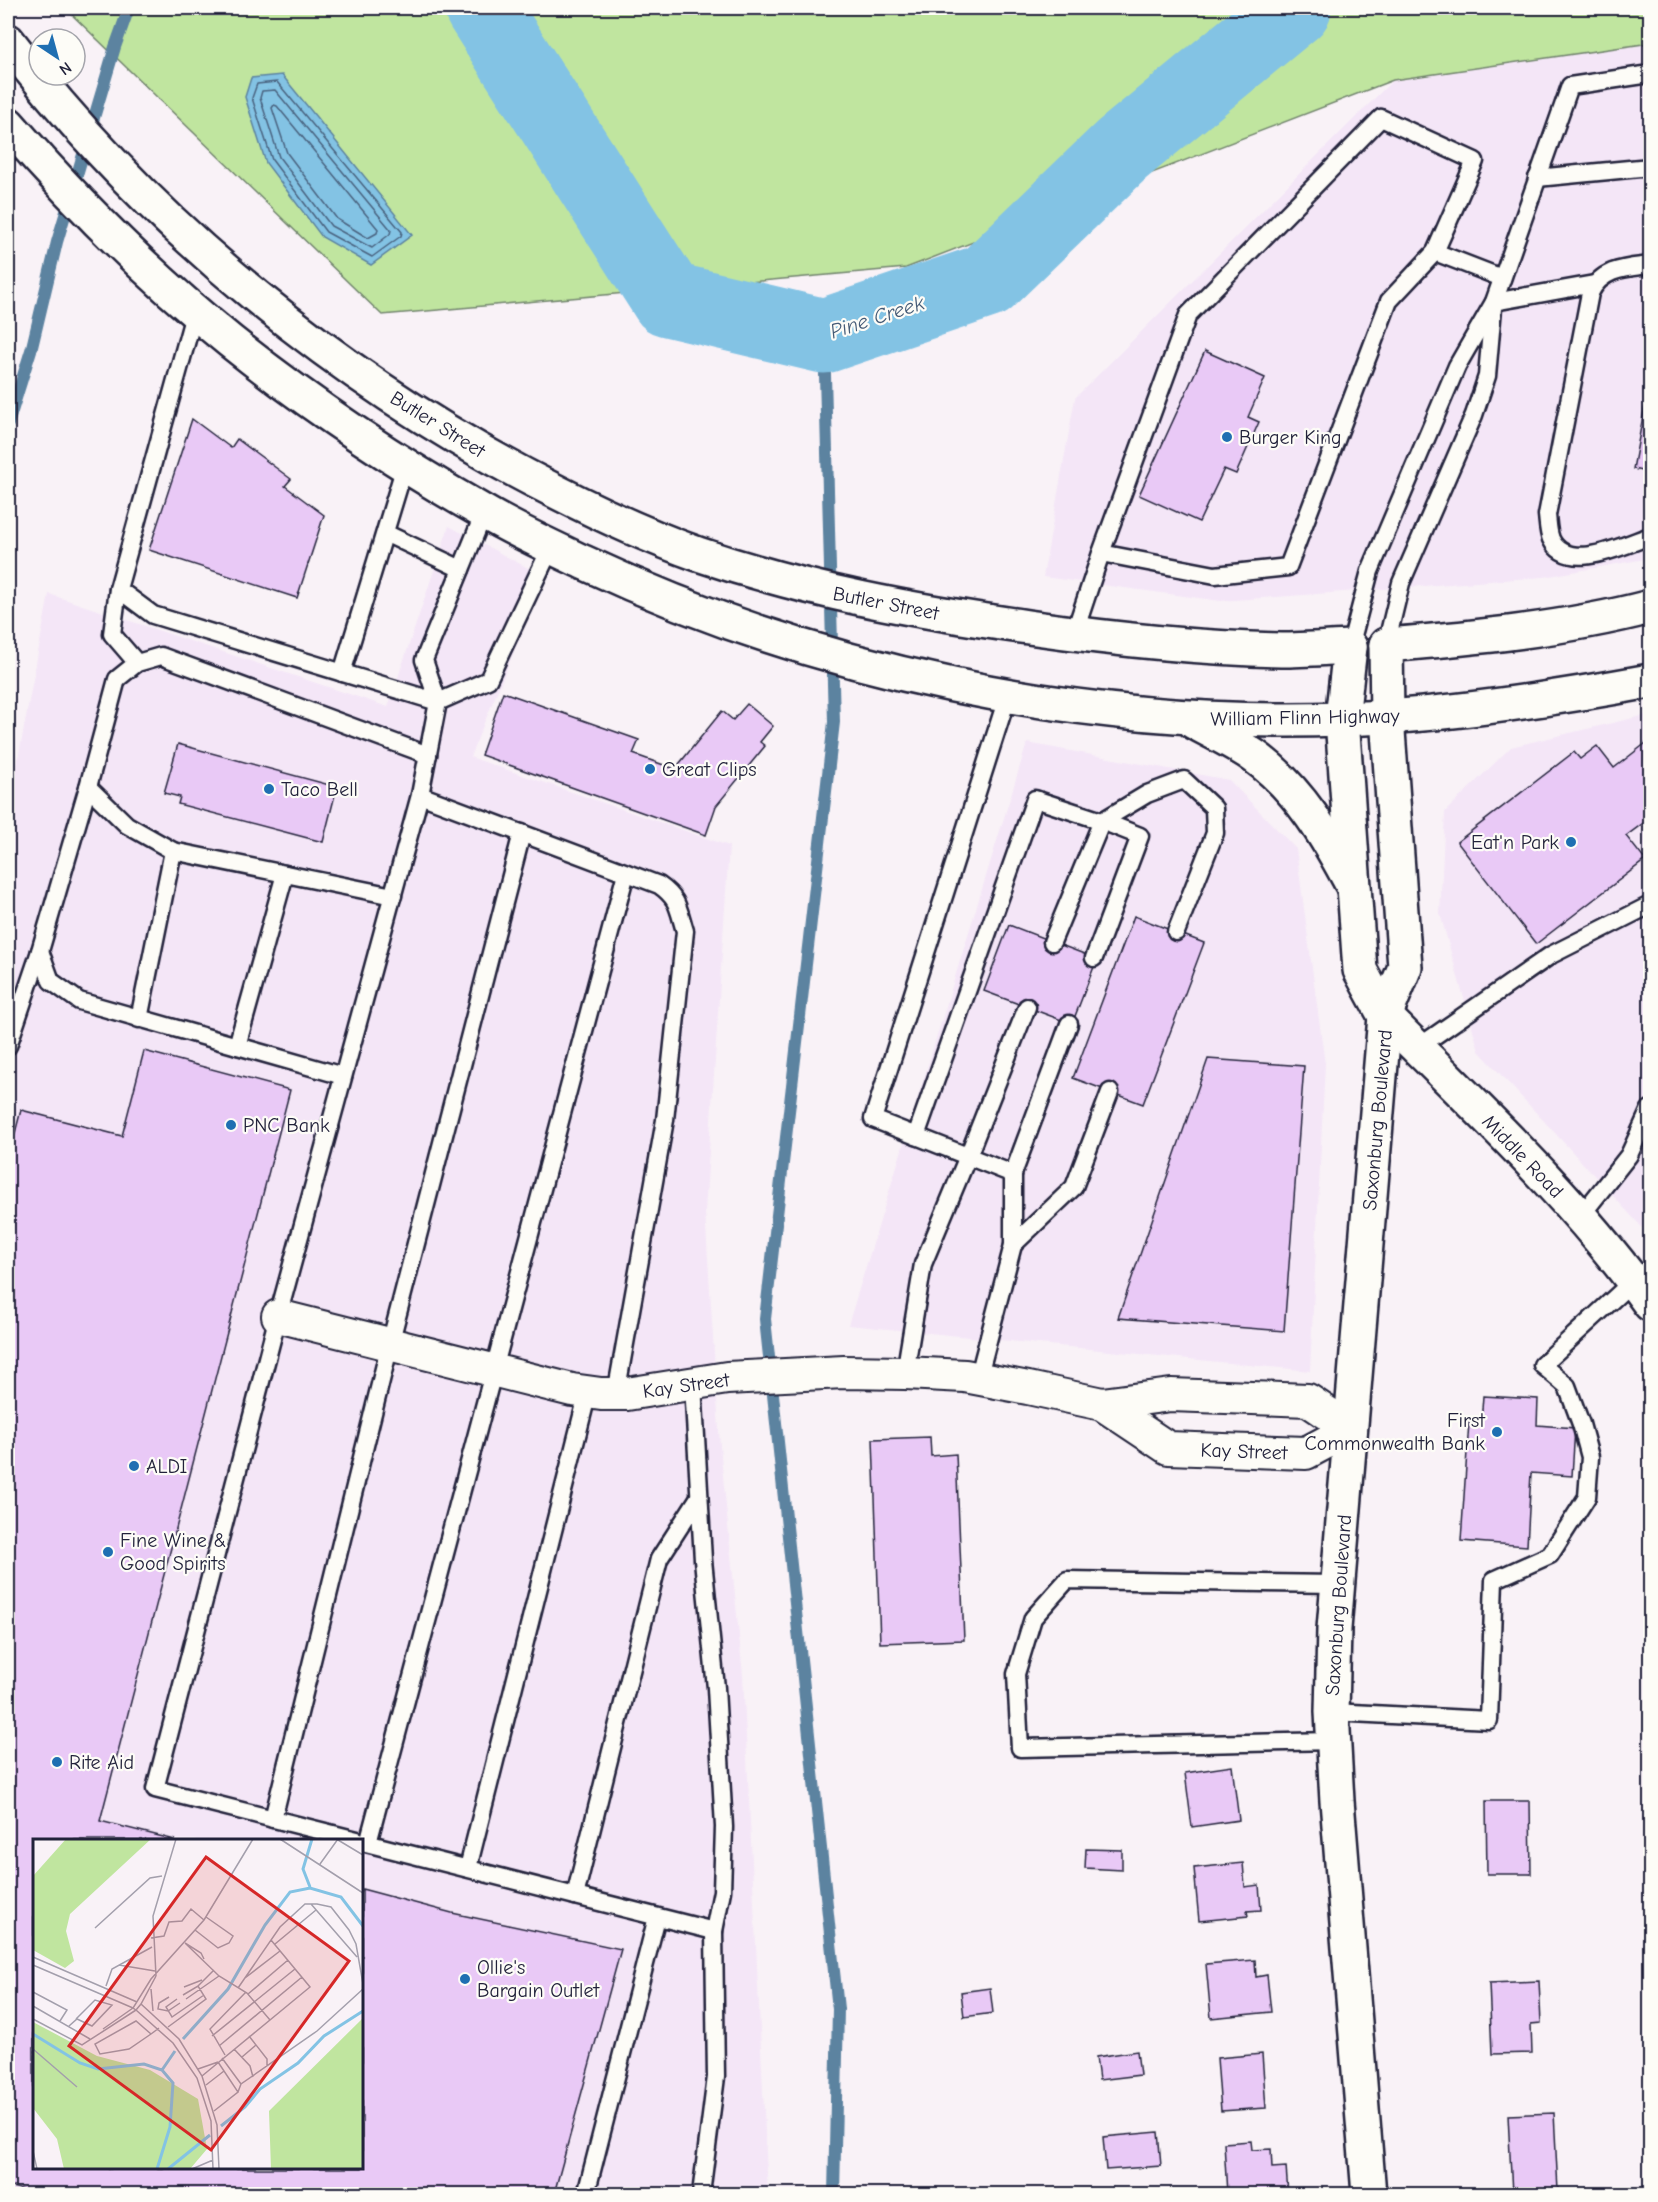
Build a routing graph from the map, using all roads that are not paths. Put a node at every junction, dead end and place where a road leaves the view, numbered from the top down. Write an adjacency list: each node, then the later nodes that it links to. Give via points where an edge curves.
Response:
1 (11, 46): 21 (main road, Butler Street, via 114,164 240,282 326,350 416,412 508,468 600,514 694,553 794,584 881,604)
2 (1650, 74): 5 (lane, via 1570,86)
3 (8, 124): 11 (main road, via 96,222)
4 (1650, 167): 5 (lane)
5 (1538, 178): 8 (lane)
6 (1435, 252): 8 (lane); 17 (lane, via 1389,301 1288,567 1215,574); 17 (lane, via 1475,161 1382,118 1188,315)
7 (1650, 265): 9 (lane, via 1615,269)
8 (1502, 278): 10 (lane)
9 (1594, 284): 10 (lane); 15 (lane, via 1547,515 1550,538 1558,550 1571,556 1590,557)
10 (1494, 302): 22 (lane, via 1487,376 1401,583); 23 (lane, via 1457,366 1370,571)
11 (195, 311): 12 (main road, via 312,403); 19 (lane)
12 (405, 465): 13 (main road); 14 (lane)
13 (484, 513): 16 (main road); 18 (lane)
14 (385, 533): 18 (lane); 25 (lane)
15 (1650, 536)
16 (551, 547): 27 (main road, William Flinn Highway, via 677,603 779,640 867,665); 28 (lane, via 488,680)
17 (1101, 553): 21 (lane)
18 (461, 569): 28 (lane, via 424,660)
19 (118, 590): 24 (lane, via 112,634); 25 (lane, via 153,615)
20 (1650, 608): 22 (main road, via 1540,628)
21 (1074, 634): 23 (main road, via 1284,650)
22 (1386, 645): 23 (main road); 30 (main road, Saxonburg Boulevard)
23 (1350, 647): 31 (main road, Saxonburg Boulevard)
24 (137, 663): 32 (lane, via 161,656); 33 (lane, via 117,679)
25 (342, 673): 28 (lane)
26 (1650, 681): 30 (main road, William Flinn Highway, via 1518,704)
27 (1008, 695): 29 (main road, William Flinn Highway); 57 (lane, via 873,1119)
28 (438, 702): 32 (lane)
29 (1184, 717): 31 (main road, William Flinn Highway, via 1277,722); 40 (main road, via 1228,740 1275,773 1313,817)
30 (1387, 717): 31 (main road, William Flinn Highway); 48 (main road, Saxonburg Boulevard, via 1405,967)
31 (1342, 719): 40 (main road, Saxonburg Boulevard)
32 (428, 755): 34 (lane)
33 (88, 787): 37 (lane, via 127,825); 45 (lane)
34 (420, 795): 36 (lane); 41 (lane)
35 (1102, 821): 43 (lane, via 1147,794 1184,780 1214,808 1215,833); 44 (lane); 46 (lane, via 1140,836); 57 (lane, via 1035,799)
36 (522, 833): 38 (lane); 64 (lane)
37 (173, 851): 39 (lane); 49 (lane)
38 (626, 873): 65 (lane); 69 (lane, via 660,885 673,895 685,931 665,1120)
39 (285, 874): 41 (lane); 51 (lane)
40 (1354, 888): 48 (main road, Saxonburg Boulevard, via 1360,970)
41 (393, 896): 54 (lane)
42 (1650, 905): 53 (lane, via 1551,955)
43 (1176, 932)
44 (1052, 942)
45 (40, 951): 49 (lane, via 51,981 78,1001); 52 (lane)
46 (1094, 958)
47 (1027, 1007): 58 (lane)
48 (1385, 1016): 53 (main road, Middle Road); 71 (main road, Saxonburg Boulevard)
49 (139, 1019): 51 (lane)
50 (1069, 1024): 59 (lane)
51 (237, 1046): 54 (lane)
52 (8, 1047)
53 (1417, 1048): 60 (main road, Middle Road)
54 (344, 1076): 63 (lane)
55 (1110, 1092): 61 (lane, via 1074,1187)
56 (1650, 1109): 60 (lane, via 1629,1155)
57 (916, 1136): 58 (lane)
58 (968, 1156): 59 (lane); 66 (lane, via 923,1263)
59 (1013, 1174): 61 (lane)
60 (1580, 1217): 62 (main road, Middle Road)
61 (1013, 1245): 67 (lane)
62 (1642, 1292): 74 (lane, via 1542,1365 1567,1386 1581,1424 1590,1457 1587,1497 1550,1555 1494,1580 1489,1720)
63 (278, 1316): 64 (street, Kay Street); 75 (lane, via 154,1789)
64 (390, 1344): 65 (street, Kay Street); 75 (lane)
65 (495, 1371): 69 (street, Kay Street, via 572,1390); 77 (lane)
66 (906, 1373): 67 (street, Kay Street); 68 (street, Kay Street, via 727,1378)
67 (978, 1379): 70 (street, Kay Street)
68 (693, 1384): 69 (street, Kay Street, via 627,1394); 72 (lane)
69 (602, 1393): 79 (lane)
70 (1102, 1404): 71 (street, Kay Street, via 1171,1395 1308,1400); 71 (street, Kay Street, via 1168,1448 1306,1453)
71 (1351, 1429): 73 (main road, Saxonburg Boulevard)
72 (699, 1497): 80 (lane, via 659,1559); 82 (lane, via 724,1827 722,1891)
73 (1337, 1584): 74 (main road, Saxonburg Boulevard); 74 (lane, via 1067,1580 1033,1618 1016,1674 1020,1748)
74 (1333, 1727): 85 (main road, Saxonburg Boulevard)
75 (273, 1819): 76 (lane)
76 (350, 1839)
77 (363, 1839)
78 (363, 1842): 79 (lane)
79 (468, 1868): 80 (lane)
80 (575, 1896): 81 (lane)
81 (657, 1917): 82 (lane); 83 (lane)
82 (714, 1931): 84 (lane, via 716,2077)
83 (586, 2194)
84 (701, 2194)
85 (1369, 2194)

